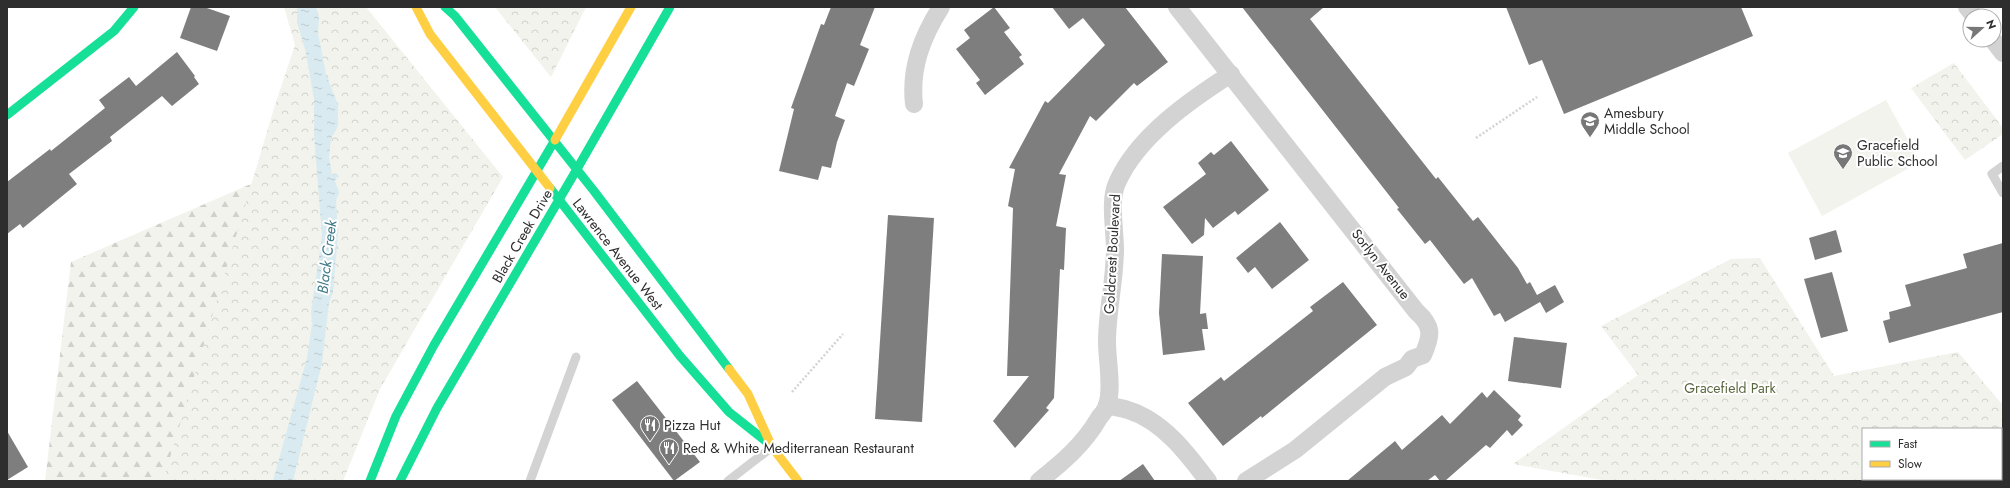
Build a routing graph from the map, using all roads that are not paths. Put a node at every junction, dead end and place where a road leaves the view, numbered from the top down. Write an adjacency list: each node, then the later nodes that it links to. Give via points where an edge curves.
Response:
1 (134, 7): 10 (main road, via 114,30)
2 (416, 7): 14 (main road, Lawrence Avenue West, via 430,34)
3 (445, 7): 11 (main road, Lawrence Avenue West)
4 (631, 7): 11 (main road, Black Creek Drive)
5 (670, 7): 13 (main road, Black Creek Drive)
6 (941, 7): 9 (street, via 925,34 917,58 913,83)
7 (1177, 7): 8 (street, Sorlyn Avenue)
8 (1231, 74): 18 (street, Goldcrest Boulevard, via 1202,92 1158,129 1129,161 1116,184 1113,210 1113,293 1107,343); 27 (street, Sorlyn Avenue, via 1416,311 1426,320 1430,331 1430,340 1423,354 1385,378 1295,450)
9 (914, 104)
10 (7, 115)
11 (555, 140): 13 (main road, Lawrence Avenue West); 14 (main road, Black Creek Drive)
12 (2003, 166): 15 (lane, via 1992,174)
13 (577, 169): 16 (main road, Black Creek Drive); 19 (main road, Lawrence Avenue West, via 748,394)
14 (537, 171): 16 (main road, Lawrence Avenue West); 20 (main road, Black Creek Drive, via 434,345 403,403)
15 (2003, 193)
16 (559, 201): 19 (main road, Lawrence Avenue West, via 680,356 729,412); 21 (main road, Black Creek Drive, via 437,408)
17 (576, 357): 22 (lane)
18 (1107, 405): 25 (street, Goldcrest Boulevard, via 1088,436); 26 (street, via 1128,410 1170,434)
19 (772, 447): 23 (lane); 24 (main road, Lawrence Avenue West)
20 (370, 481)
21 (400, 481)
22 (530, 481)
23 (728, 481)
24 (798, 481)
25 (1039, 481)
26 (1208, 481)
27 (1246, 481)

